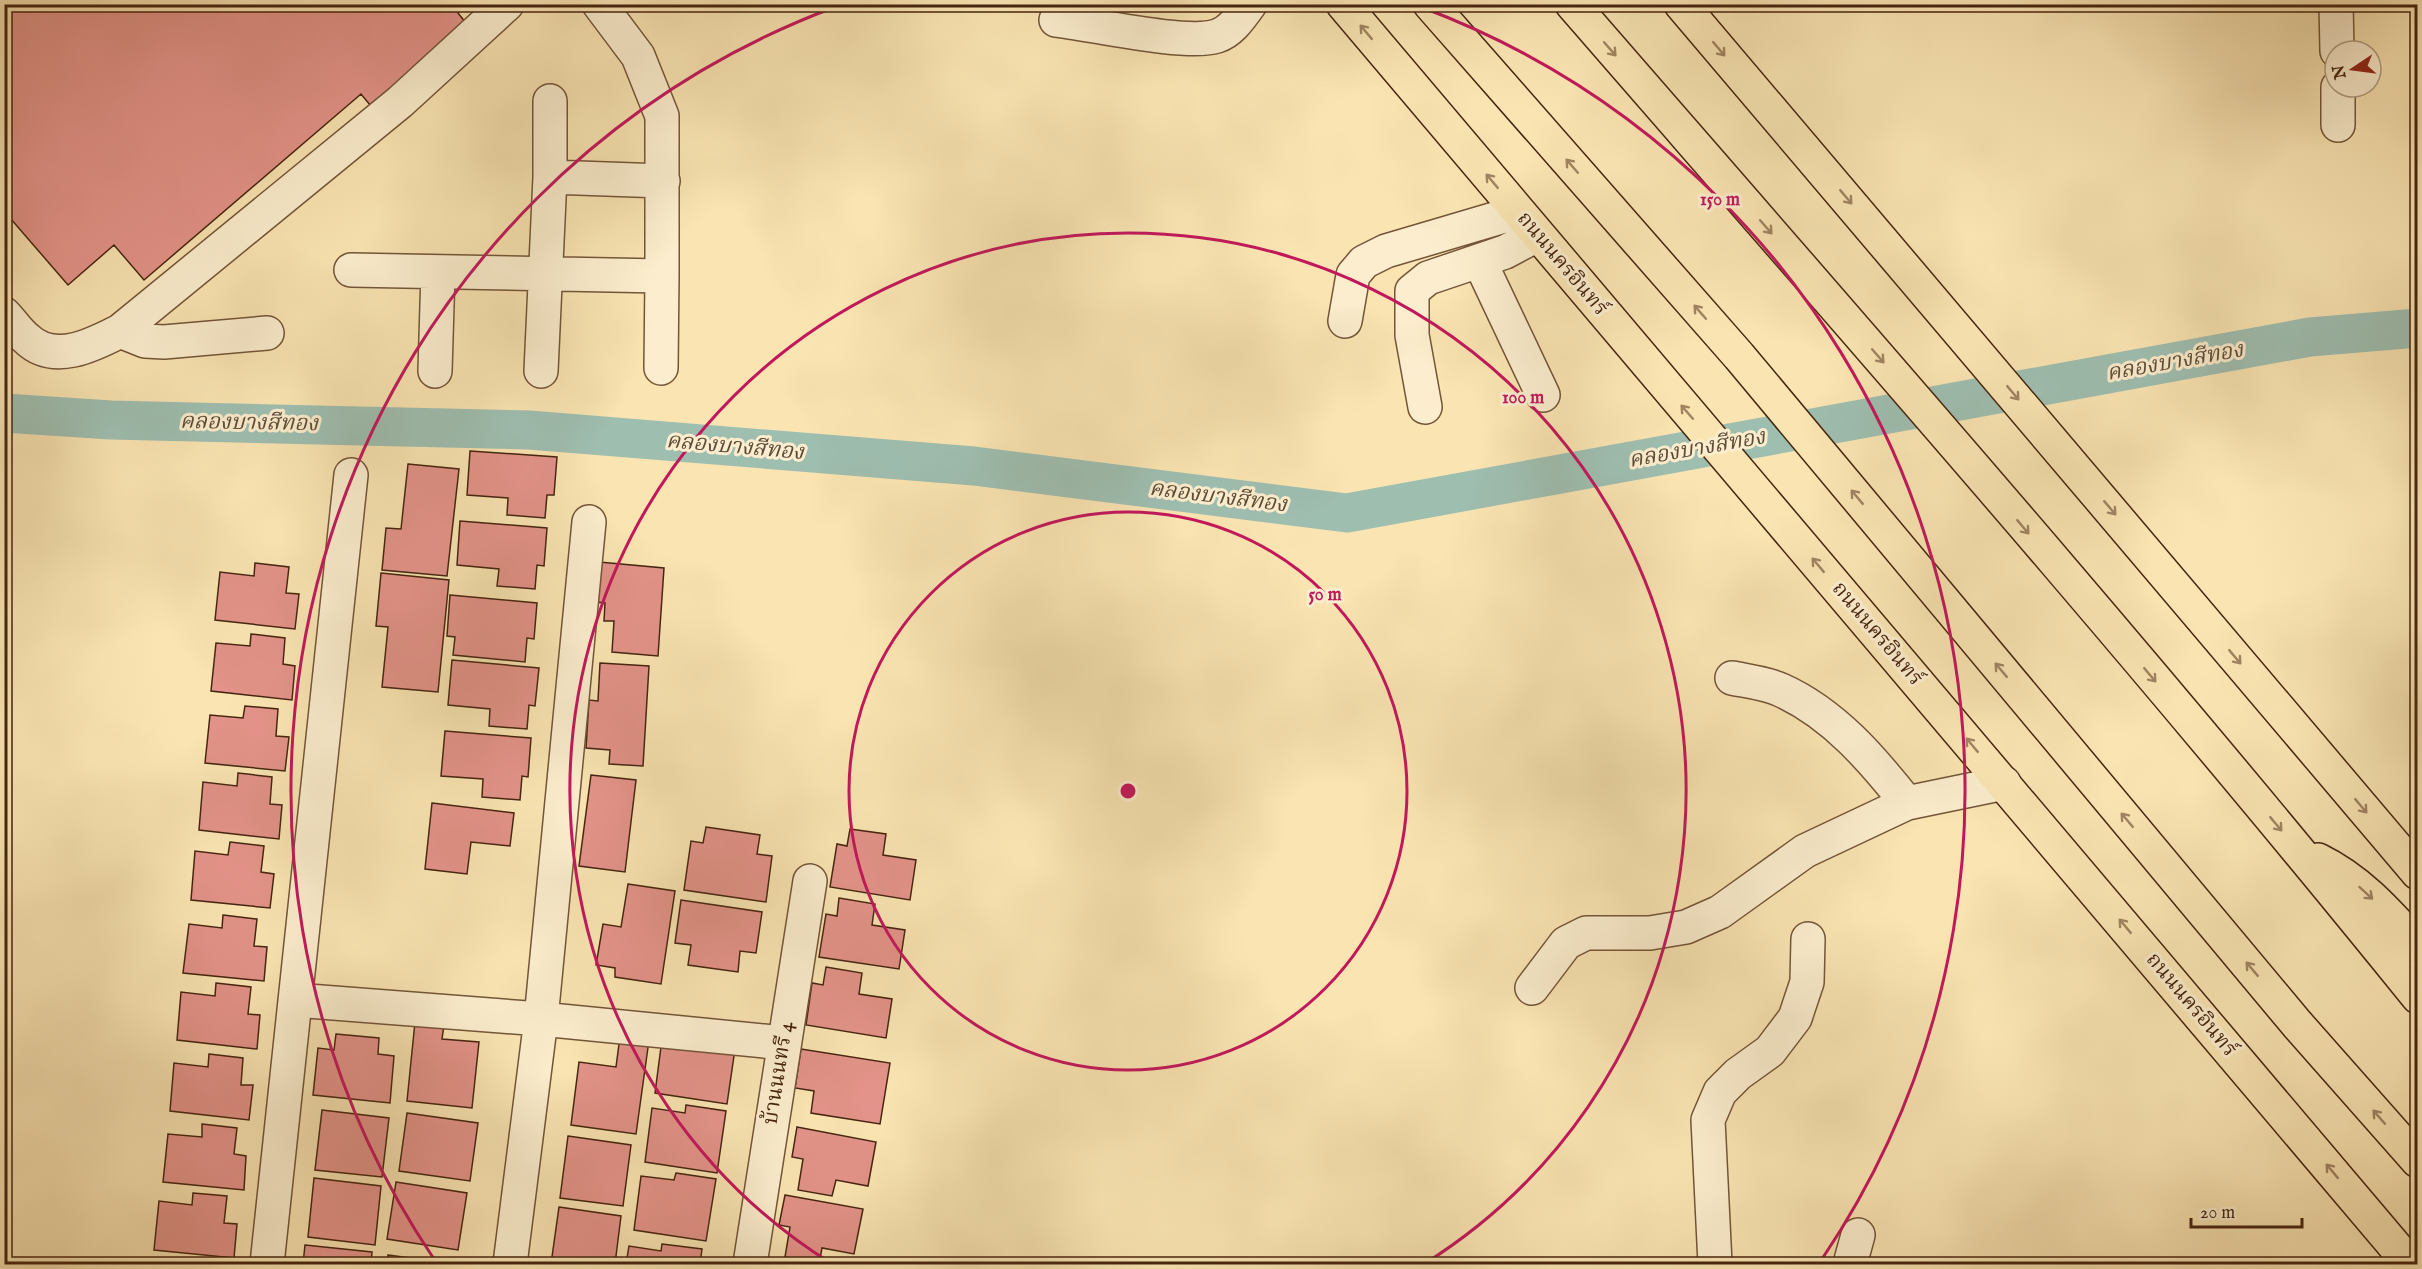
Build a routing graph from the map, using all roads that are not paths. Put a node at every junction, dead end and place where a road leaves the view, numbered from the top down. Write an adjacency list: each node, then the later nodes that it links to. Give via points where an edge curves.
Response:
1 (507, 4): 24 (street, via 400,102)
2 (599, 4): 15 (street, via 638,56 651,85 662,116)
3 (1250, 4): 9 (street, via 1231,28 1216,36 1182,38)
4 (1343, 4): 16 (main road, ถนนนครอินทร์, one-way to 4)
5 (1430, 4): 46 (main road, one-way to 5, via 2297,1024 1739,356)
6 (1572, 4): 36 (main road, one-way to 36)
7 (1682, 4): 37 (main road, one-way to 37)
8 (2336, 4): 10 (street)
9 (1056, 20)
10 (2337, 39)
11 (2338, 99): 13 (street)
12 (550, 101): 14 (street)
13 (2338, 125)
14 (550, 177): 15 (street); 20 (street)
15 (663, 181): 21 (street)
16 (1528, 223): 17 (street); 23 (street, via 1386,251 1364,262 1353,275); 34 (main road, ถนนนครอินทร์, one-way to 16)
17 (1480, 262): 29 (street); 30 (street, via 1428,278 1412,291 1412,335)
18 (351, 270): 19 (street)
19 (438, 272): 20 (street); 27 (street)
20 (544, 276): 21 (street); 28 (street)
21 (662, 276): 26 (street)
22 (4, 314): 24 (street, via 28,341 45,350 88,348)
23 (1345, 321)
24 (120, 331): 25 (street, via 145,341 164,342)
25 (267, 333)
26 (661, 368)
27 (435, 371)
28 (541, 371)
29 (1543, 395)
30 (1425, 407)
31 (351, 475): 43 (street)
32 (589, 522): 44 (street)
33 (1732, 678): 35 (street, via 1780,689 1817,711 1869,756)
34 (2004, 783): 35 (street); 51 (main road, ถนนนครอินทร์, one-way to 34)
35 (1908, 803): 41 (street, via 1805,851 1720,912 1686,927 1650,933 1586,933 1566,943)
36 (2300, 851): 40 (main road, one-way to 40, via 2344,873); 42 (main road)
37 (2418, 873)
38 (810, 881): 45 (street, บ้านนนทรี 4)
39 (1808, 939): 50 (street, via 1807,982 1796,1018 1770,1051 1720,1092 1708,1120)
40 (2418, 946)
41 (1532, 988)
42 (2418, 997)
43 (295, 1000): 44 (street); 47 (street)
44 (541, 1019): 45 (street); 48 (street)
45 (784, 1043): 49 (street, บ้านนนทรี 4)
46 (2418, 1161)
47 (267, 1264)
48 (510, 1264)
49 (750, 1264)
50 (1714, 1264)
51 (2410, 1264)

